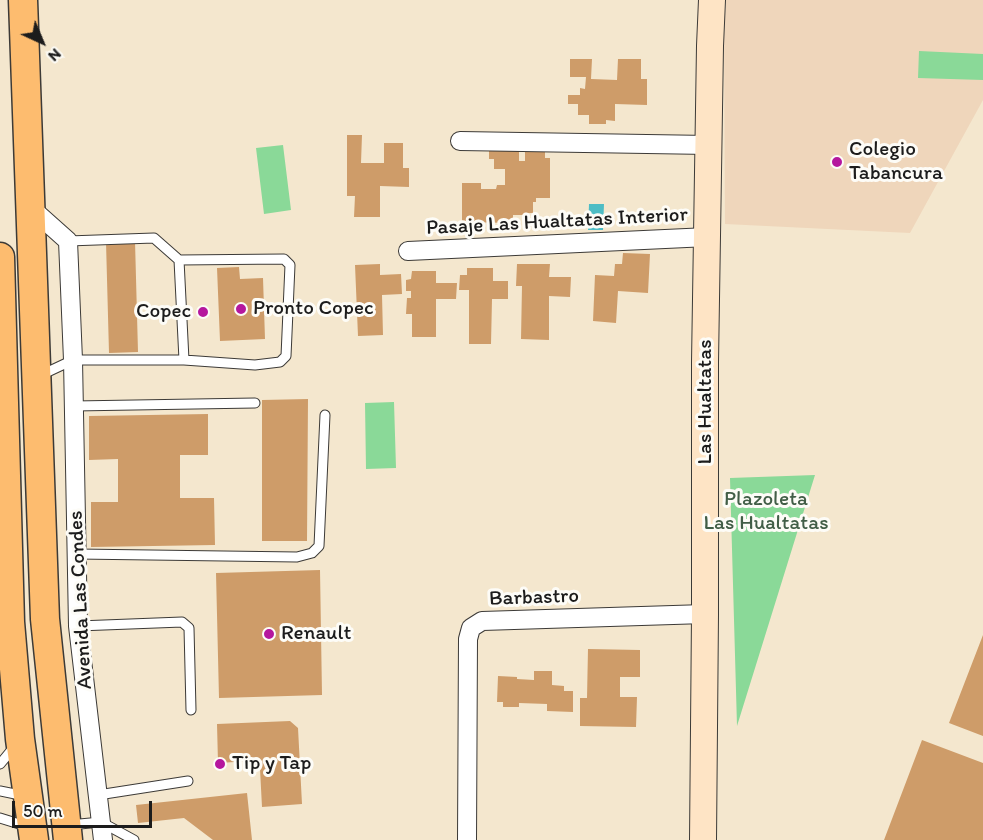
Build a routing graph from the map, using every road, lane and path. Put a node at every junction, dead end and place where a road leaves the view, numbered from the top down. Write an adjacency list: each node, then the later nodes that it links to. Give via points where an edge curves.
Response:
1 (23, 0): 5 (main road, Avenida Las Condes)
2 (712, 0): 4 (street, Las Hualtatas)
3 (460, 141): 4 (street)
4 (709, 145): 6 (street, Las Hualtatas)
5 (31, 208): 7 (street); 13 (main road, Avenida Las Condes)
6 (708, 237): 8 (street, Pasaje Las Hualtatas Interior); 18 (street, Las Hualtatas)
7 (68, 241): 10 (lane, via 154,238); 11 (street, Avenida Las Condes)
8 (408, 251)
9 (0, 257): 21 (main road, via 10,622)
10 (179, 260): 12 (lane); 12 (lane, via 284,259 290,265 286,356 280,362 255,365)
11 (73, 360): 12 (lane); 13 (lane); 15 (street, Avenida Las Condes)
12 (184, 360)
13 (37, 377): 30 (main road, Avenida Las Condes, via 45,618)
14 (255, 403): 15 (lane)
15 (74, 406): 17 (street, Avenida Las Condes)
16 (325, 415): 17 (lane, via 319,546 312,553 297,557)
17 (76, 554): 19 (street, Avenida Las Condes)
18 (705, 614): 32 (street, Barbastro, via 482,621 471,628); 33 (street, Las Hualtatas)
19 (78, 626): 20 (lane, via 182,622 189,628); 25 (street, Avenida Las Condes)
20 (191, 710)
21 (20, 739): 22 (lane); 26 (main road)
22 (0, 764)
23 (188, 781): 25 (lane)
24 (0, 791): 26 (lane)
25 (98, 795): 28 (street, Avenida Las Condes)
26 (27, 796): 29 (main road); 30 (main road)
27 (0, 818): 29 (lane)
28 (102, 831): 30 (lane); 31 (lane)
29 (34, 834)
30 (66, 835)
31 (134, 840)
32 (467, 840)
33 (703, 840)

